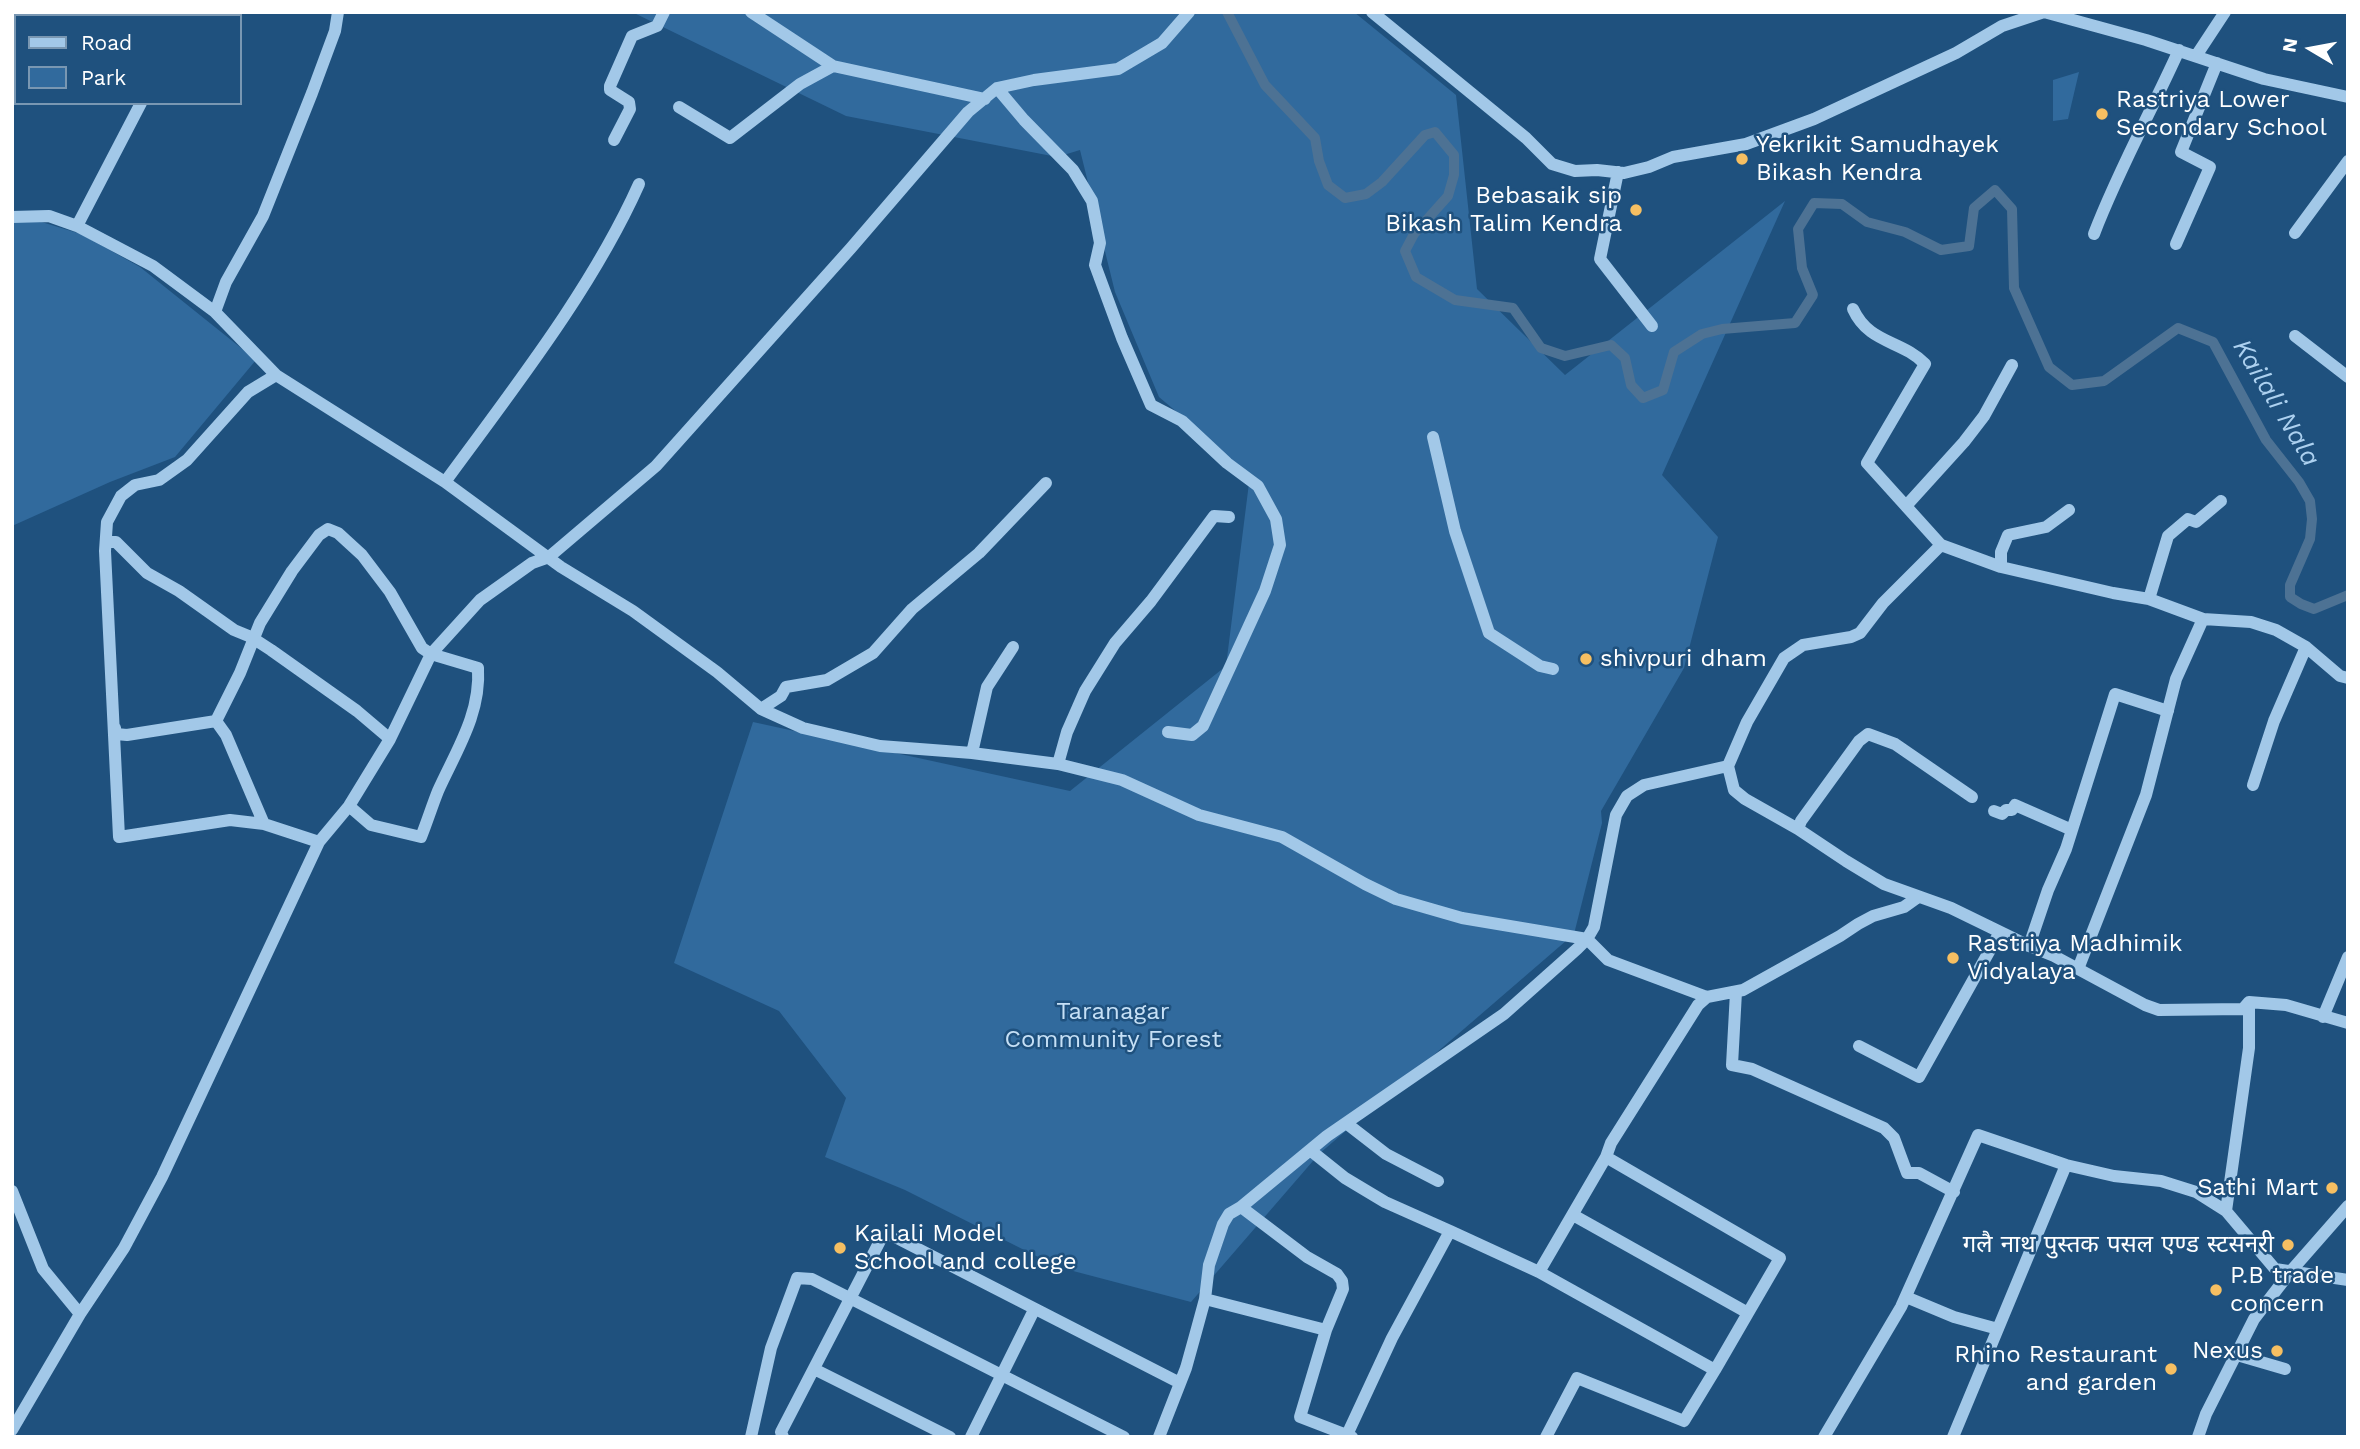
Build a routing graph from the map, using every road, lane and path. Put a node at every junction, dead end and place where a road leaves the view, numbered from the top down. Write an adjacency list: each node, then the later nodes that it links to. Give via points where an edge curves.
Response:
1 (338, 12): 28 (street, via 335,31 263,216 226,282)
2 (664, 12): 18 (street, via 657,26 632,36 610,86 630,108)
3 (751, 12): 12 (street)
4 (1189, 12): 13 (street, via 1163,43 1118,69)
5 (1372, 12): 20 (street, via 1552,164 1575,171)
6 (2044, 12): 8 (street); 20 (street, via 2002,26 1956,53 1814,119 1746,144)
7 (2225, 12): 10 (street)
8 (2099, 18): 9 (street, via 2113,32)
9 (2179, 50): 10 (street); 25 (street, via 2109,193)
10 (2196, 56): 11 (street)
11 (2217, 63): 14 (street, via 2264,79); 26 (street, via 2181,152 2210,167)
12 (833, 66): 15 (street); 17 (street, via 800,84 730,138)
13 (997, 88): 15 (street); 57 (street, via 1073,170 1092,201 1100,243 1095,265 1151,405 1182,421 1258,486 1276,519 1280,545 1265,591 1203,726 1192,735)
14 (2348, 97)
15 (985, 99): 43 (street, via 968,112 656,466)
16 (140, 105): 23 (street)
17 (679, 107)
18 (614, 140)
19 (2348, 161): 24 (street)
20 (1618, 172): 29 (street, via 1600,259)
21 (639, 184): 35 (street, via 621,226 548,341)
22 (12, 217): 23 (street, via 49,216)
23 (77, 226): 28 (street, via 153,266)
24 (2295, 233)
25 (2094, 234)
26 (2176, 244)
27 (1853, 309): 38 (street, via 1866,328 1926,364 1867,463)
28 (215, 312): 33 (street)
29 (1652, 326)
30 (2295, 335): 32 (street)
31 (2012, 365): 38 (street, via 1984,416)
32 (2347, 374)
33 (276, 375): 35 (street); 41 (street, via 248,392 187,460 159,480 135,485 121,496 107,522)
34 (1433, 437): 51 (street, via 1455,531 1489,633 1540,666)
35 (444, 482): 43 (street)
36 (1046, 483): 53 (street, via 979,553 898,623 873,653 827,680 786,687)
37 (2221, 501): 45 (street, via 2196,522 2188,519 2168,536)
38 (1906, 506): 42 (street)
39 (2069, 510): 44 (street, via 2046,527 2008,535)
40 (1229, 517): 60 (street, via 1214,516 1115,643 1085,691)
41 (106, 542): 47 (street, via 116,542 147,573); 56 (street)
42 (1941, 545): 44 (street); 61 (street, via 1860,633 1803,645 1784,658)
43 (549, 557): 50 (street, via 532,563 480,600); 53 (street, via 633,611)
44 (2001, 567): 45 (street)
45 (2149, 599): 46 (street)
46 (2203, 619): 48 (street, via 2251,622); 54 (street, via 2176,679)
47 (254, 640): 50 (street, via 284,584 328,529 362,555 422,648); 55 (street); 58 (street)
48 (2306, 647): 52 (street); 62 (street, via 2273,721)
49 (1013, 648): 59 (street, via 987,687)
50 (431, 654): 58 (street); 64 (street, via 478,668 479,684 469,728 421,837 371,825)
51 (1553, 669)
52 (2348, 678)
53 (761, 709): 59 (street, via 803,728 880,746)
54 (2168, 711): 68 (street, via 2115,694); 75 (street, via 2146,795)
55 (216, 721): 56 (street, via 127,735 116,734); 66 (street)
56 (115, 728): 66 (street, via 119,837 230,820)
57 (1168, 732)
58 (390, 739): 64 (street)
59 (972, 753): 60 (street)
60 (1058, 764): 72 (street, via 1122,780 1223,823 1282,837 1396,899 1462,918)
61 (1728, 766): 67 (street, via 1734,790); 72 (street, via 1644,785 1627,796 1616,815 1594,927)
62 (2253, 785)
63 (1972, 797): 67 (street, via 1895,744 1868,734)
64 (349, 806): 69 (street)
65 (1994, 811): 68 (street, via 2002,814 2015,805)
66 (264, 824): 69 (street)
67 (1798, 829): 70 (street, via 1884,884)
68 (2072, 830): 73 (street)
69 (319, 842): 102 (street, via 162,1177 124,1248)
70 (1918, 897): 71 (street); 76 (street, via 1904,907 1873,916)
71 (2000, 932): 73 (street); 81 (street, via 1919,1077)
72 (1587, 939): 77 (street, via 1608,960); 82 (street, via 1504,1014)
73 (2029, 946): 75 (street)
74 (2348, 957): 79 (street)
75 (2078, 969): 78 (street, via 2160,1010 2243,1009)
76 (1736, 992): 77 (street); 88 (street, via 1732,1065 1752,1069 1884,1128 1894,1138 1907,1173 1919,1173)
77 (1707, 997): 84 (street)
78 (2249, 1002): 79 (street, via 2286,1004); 91 (street, via 2249,1048)
79 (2323, 1017): 80 (street)
80 (2348, 1023)
81 (1859, 1046)
82 (1346, 1124): 83 (street); 86 (street, via 1386,1154)
83 (1310, 1150): 90 (street); 93 (street, via 1385,1202)
84 (1606, 1157): 92 (street); 101 (street, via 1780,1258)
85 (2066, 1165): 88 (street, via 1978,1135); 91 (street, via 2161,1181 2196,1192); 103 (street)
86 (1438, 1181)
87 (12, 1191): 102 (street, via 43,1269)
88 (1954, 1192): 97 (street)
89 (2348, 1206): 94 (street)
90 (1241, 1207): 98 (street, via 1223,1224 1209,1265); 104 (street, via 1342,1281)
91 (2226, 1211): 94 (street, via 2275,1269)
92 (1573, 1215): 95 (street); 101 (street)
93 (1450, 1231): 95 (street); 112 (street, via 1392,1338)
94 (2291, 1270): 96 (street); 105 (street, via 2254,1319)
95 (1539, 1272): 108 (street)
96 (2348, 1280)
97 (1906, 1297): 103 (street); 120 (street)
98 (1205, 1299): 104 (street); 110 (street)
99 (851, 1300): 100 (street, via 883,1237 891,1236); 106 (street); 109 (street); 113 (street, via 812,1279 797,1278 772,1349)
100 (1034, 1310): 109 (street); 110 (street)
101 (1748, 1313): 108 (street)
102 (80, 1314): 111 (street)
103 (1998, 1329): 121 (street)
104 (1326, 1330): 112 (street, via 1300,1417)
105 (2236, 1354): 107 (street); 122 (street)
106 (814, 1369): 114 (street, via 781,1432); 115 (street)
107 (2286, 1369)
108 (1715, 1370): 119 (street, via 1684,1421 1577,1378)
109 (1002, 1375): 116 (street); 117 (street)
110 (1180, 1383): 118 (street)
111 (12, 1430)
112 (1348, 1436)
113 (751, 1437)
114 (783, 1437)
115 (950, 1437)
116 (971, 1437)
117 (1124, 1437)
118 (1160, 1437)
119 (1546, 1437)
120 (1824, 1437)
121 (1953, 1437)
122 (2197, 1437)

